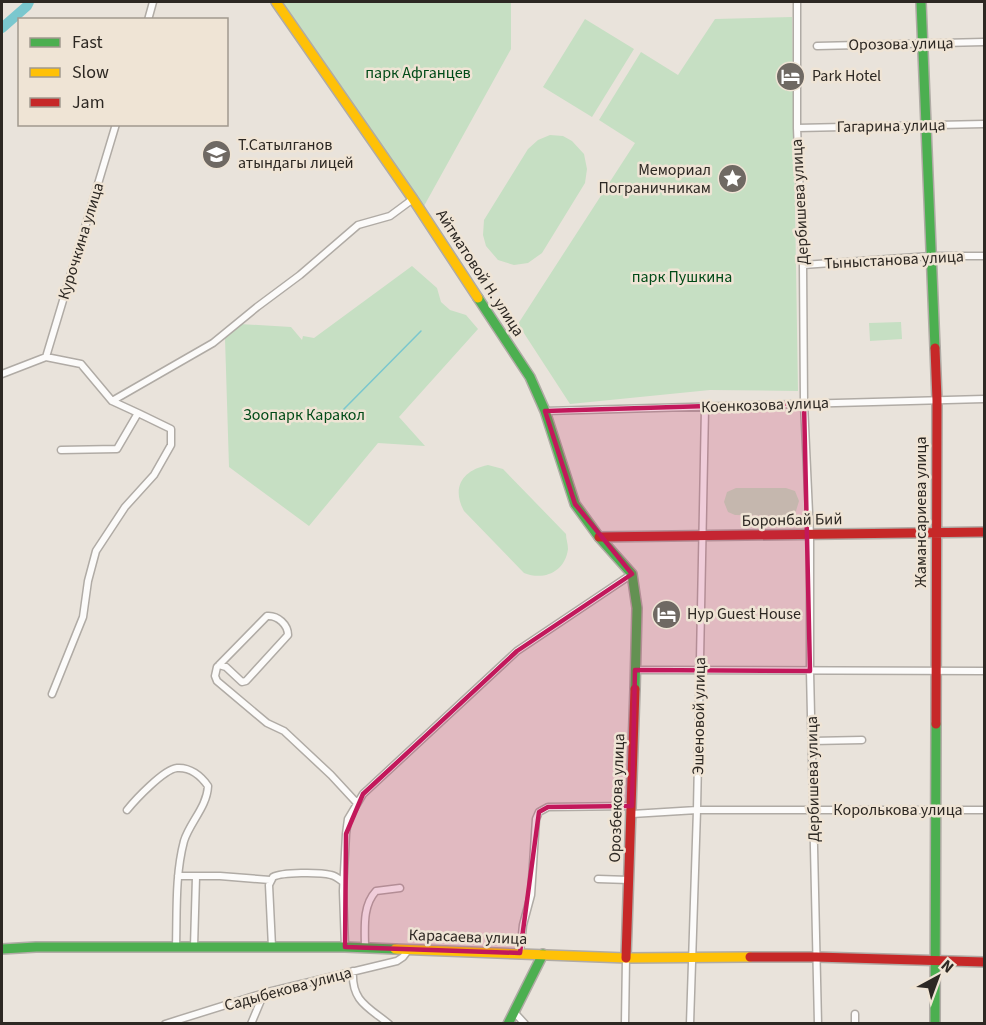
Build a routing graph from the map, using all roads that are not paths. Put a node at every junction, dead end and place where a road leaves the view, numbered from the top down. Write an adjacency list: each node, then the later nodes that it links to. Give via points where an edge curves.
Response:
1 (153, 2): 5 (street)
2 (276, 2): 13 (main road, Айтматовой Н. улица)
3 (797, 2): 12 (street, Дербишева улица)
4 (921, 2): 7 (main road, Жамансариева улица)
5 (149, 18)
6 (984, 42): 7 (street, Орозова улица)
7 (923, 44): 8 (street, Орозова улица); 9 (main road, Жамансариева улица)
8 (817, 46)
9 (926, 124): 10 (street, Гагарина улица); 12 (street, Гагарина улица); 14 (main road, Жамансариева улица)
10 (984, 124)
11 (115, 126): 17 (street, Курочкина улица)
12 (797, 128): 16 (street, Дербишева улица)
13 (413, 199): 21 (street, via 390,216 358,225 213,343); 24 (main road, Айтматовой Н. улица, via 530,378)
14 (931, 256): 15 (street, Тыныстанова улица); 16 (street, Тыныстанова улица); 20 (main road, Жамансариева улица)
15 (984, 256)
16 (803, 265): 22 (street, Дербишева улица)
17 (46, 357): 18 (street); 21 (street, via 81,364)
18 (2, 374)
19 (984, 399): 20 (street, Коенкозова улица)
20 (937, 400): 22 (street, Коенкозова улица); 28 (main road, Жамансариева улица)
21 (112, 401): 25 (street)
22 (804, 404): 23 (street, Коенкозова улица); 29 (street, Дербишева улица)
23 (705, 408): 24 (street, Коенкозова улица); 30 (street, Эшеновой улица)
24 (545, 411): 31 (main road, Айтматовой Н. улица, via 575,504)
25 (138, 413): 26 (street, via 117,449); 39 (street, via 171,429 171,445 154,475 125,507 96,551 83,617)
26 (61, 450)
27 (984, 532): 28 (main road, Боронбай Бий)
28 (937, 533): 29 (main road, Боронбай Бий); 37 (main road, Жамансариева улица)
29 (810, 535): 30 (main road, Боронбай Бий); 36 (street, Дербишева улица)
30 (702, 536): 31 (main road, Боронбай Бий); 35 (street, Эшеновой улица)
31 (599, 537): 32 (main road, Айтматовой Н. улица)
32 (632, 574): 34 (main road, Орозбекова улица, via 637,608); 42 (street, via 517,651)
33 (219, 666): 33 (street, via 246,681 288,635 286,627 275,616 267,616); 42 (street, via 215,671 217,681 267,723 284,730)
34 (635, 670): 35 (street); 45 (main road, Орозбекова улица)
35 (699, 670): 36 (street); 46 (street, Эшеновой улица)
36 (810, 670): 37 (street); 41 (street, Дербишева улица)
37 (935, 671): 38 (street); 43 (main road, Жамансариева улица)
38 (984, 671)
39 (52, 694)
40 (862, 740): 41 (street)
41 (812, 741): 47 (street, Дербишева улица)
42 (356, 802): 54 (street, via 348,819)
43 (934, 809): 47 (street, Королькова улица); 48 (street, Королькова улица); 68 (main road, Жамансариева улица)
44 (127, 810): 49 (street, via 169,771 177,768 202,778 208,792 186,837)
45 (632, 810): 46 (street, Королькова улица); 53 (main road, Орозбекова улица); 63 (street, Королькова улица, via 548,807 539,812 531,896)
46 (697, 810): 47 (street, Королькова улица); 67 (street, Эшеновой улица)
47 (813, 810): 65 (street, Дербишева улица)
48 (984, 810)
49 (178, 876): 50 (street); 56 (street)
50 (196, 877): 52 (street); 57 (street)
51 (598, 879): 53 (street)
52 (270, 880): 54 (street, via 280,874 323,874); 58 (street)
53 (629, 880): 66 (main road, Орозбекова улица)
54 (344, 882): 59 (street)
55 (400, 888): 60 (street, via 376,891 372,896 365,918)
56 (176, 947): 57 (main road, Карасаева улица); 61 (main road, Карасаева улица)
57 (194, 947): 58 (main road, Карасаева улица)
58 (272, 947): 59 (main road, Карасаева улица)
59 (345, 947): 60 (main road, Карасаева улица)
60 (365, 948): 62 (main road, Карасаева улица)
61 (2, 949)
62 (409, 950): 63 (main road, Карасаева улица); 70 (street, Садыбекова улица, via 397,961)
63 (520, 954): 64 (main road, Карасаева улица)
64 (543, 954): 66 (main road, Карасаева улица); 72 (main road)
65 (816, 957): 67 (main road, Карасаева улица); 68 (main road, Карасаева улица); 81 (street, Дербишева улица)
66 (626, 958): 67 (main road, Карасаева улица); 79 (street, Орозбекова улица)
67 (692, 959): 80 (street, Эшеновой улица)
68 (934, 961): 69 (main road, Карасаева улица); 83 (main road, Жамансариева улица)
69 (984, 962)
70 (352, 971): 71 (street, Садыбекова улица); 76 (street, via 358,999)
71 (264, 993): 74 (street, Садыбекова улица); 75 (street)
72 (514, 1012): 77 (main road); 78 (street)
73 (855, 1014): 82 (street)
74 (165, 1023)
75 (251, 1023)
76 (388, 1023)
77 (508, 1023)
78 (525, 1023)
79 (625, 1023)
80 (690, 1023)
81 (817, 1023)
82 (855, 1023)
83 (935, 1023)

